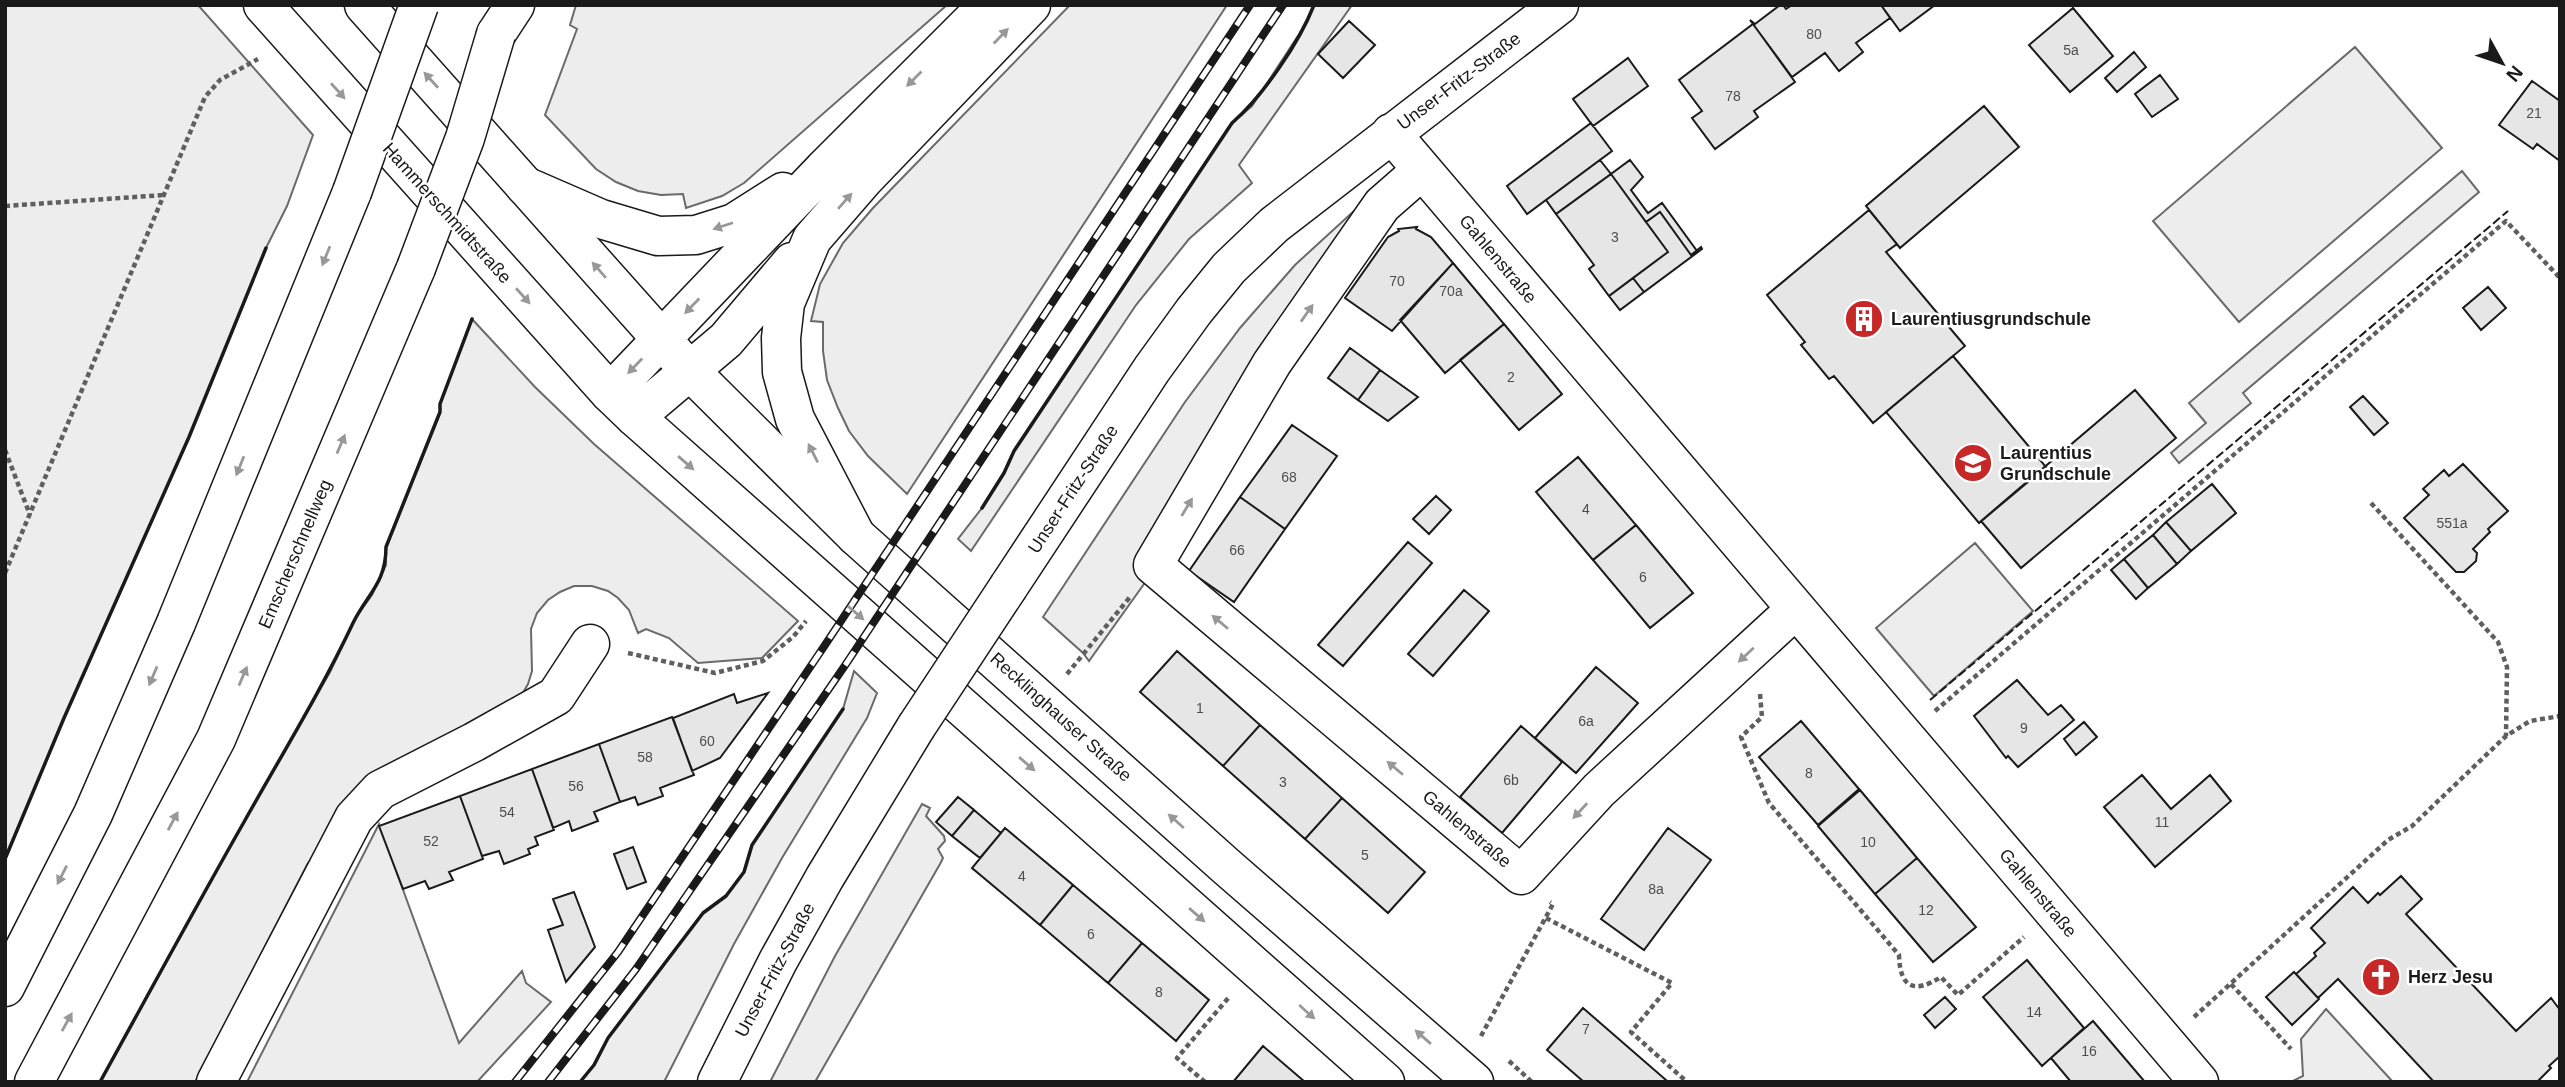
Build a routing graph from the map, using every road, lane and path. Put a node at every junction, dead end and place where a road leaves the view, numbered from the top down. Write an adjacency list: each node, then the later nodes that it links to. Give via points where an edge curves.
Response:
1 (263, 5): 8 (main road, Hammerschmidtstraße)
2 (365, 5): 12 (main road, one-way to 2)
3 (419, 5): 39 (main road, one-way to 39, bridge, via 352,192 176,623 93,814)
4 (988, 5): 10 (main road, one-way to 10)
5 (1031, 5): 15 (main road, one-way to 5)
6 (1559, 5): 9 (main road, Unser-Fritz-Straße)
7 (506, 15): 44 (main road, Emscherschnellweg, one-way to 7, bridge, via 216,739 416,268)
8 (293, 40): 13 (path, via 220,80 205,97); 19 (main road, Hammerschmidtstraße, one-way to 19)
9 (1391, 133): 11 (main road, Gahlenstraße); 46 (main road, Unser-Fritz-Straße, bridge, via 1274,225 1229,268 1152,369 915,727 778,961)
10 (824, 169): 12 (main road, one-way to 12, via 734,223 696,235 657,236 601,219); 17 (main road, one-way to 17)
11 (1422, 170): 25 (main road, one-way to 11, via 1272,363 1382,205); 26 (main road, Gahlenstraße)
12 (525, 186): 17 (main road, one-way to 12)
13 (164, 195): 14 (path); 22 (path)
14 (5, 206)
15 (812, 239): 18 (main road, via 726,340); 23 (main road, one-way to 15, via 795,419 782,372 785,303)
16 (2560, 278): 33 (path, via 2506,221)
17 (661, 340): 18 (main road, Recklinghauser Straße); 19 (main road, one-way to 19)
18 (689, 370): 19 (main road); 23 (main road, Recklinghauser Straße)
19 (622, 405): 37 (main road, one-way to 37)
20 (5, 450): 22 (path)
21 (2371, 503): 32 (path, via 2498,642 2507,667)
22 (30, 515): 24 (path)
23 (856, 536): 49 (main road, Recklinghauser Straße, one-way to 23)
24 (5, 573)
25 (1143, 579): 30 (path); 34 (main road, Gahlenstraße, one-way to 25)
26 (1796, 609): 29 (main road, Gahlenstraße); 33 (main road, Gahlenstraße)
27 (803, 626): 28 (path, via 763,662 715,673)
28 (590, 644): 45 (main road, via 556,696 380,790 354,818)
29 (1757, 645): 34 (main road, Gahlenstraße, one-way to 34, via 1599,790); 35 (path, via 1762,717 1741,737 1769,803 1899,955 1904,981 1925,988 1941,977 1958,995)
30 (1086, 653)
31 (2560, 716): 32 (path, via 2530,721)
32 (2506, 736): 38 (path, via 2412,826 2388,840)
33 (1905, 737): 35 (main road, Gahlenstraße)
34 (1521, 874): 36 (path, via 1553,904)
35 (2053, 911): 40 (main road, Gahlenstraße)
36 (1546, 918): 41 (path, via 1480,1035); 51 (path, via 1672,984 1631,1032)
37 (1256, 967): 47 (path, via 1177,1058); 48 (main road, one-way to 48)
38 (2231, 984): 40 (path); 42 (path)
39 (5, 987)
40 (2165, 1043): 52 (main road, Gahlenstraße)
41 (1490, 1045)
42 (2291, 1049)
43 (1501, 1054): 50 (path)
44 (34, 1082)
45 (216, 1082)
46 (717, 1082)
47 (1205, 1082)
48 (1385, 1082)
49 (1474, 1082)
50 (1532, 1082)
51 (1687, 1082)
52 (2199, 1082)

